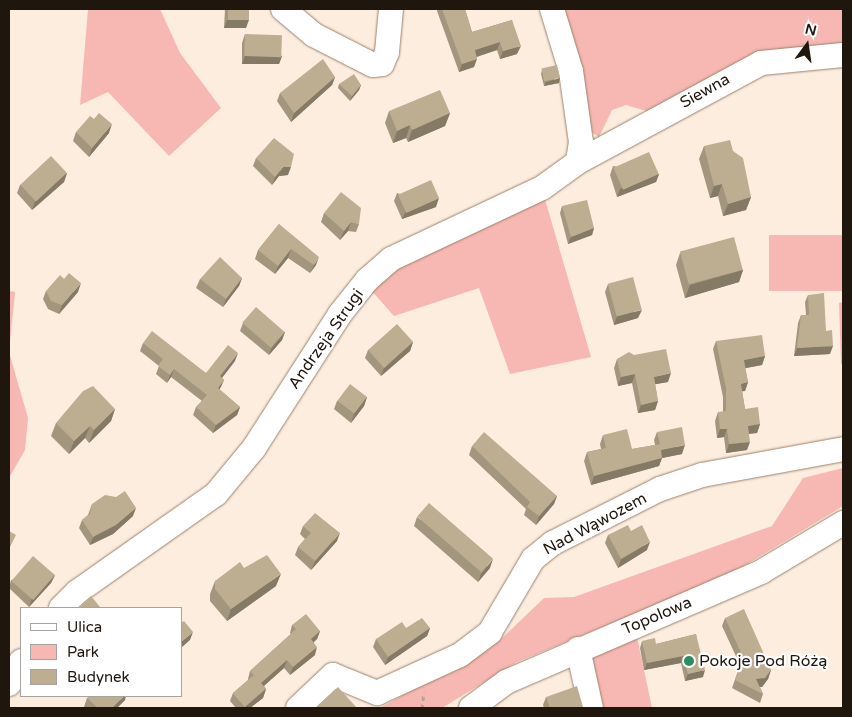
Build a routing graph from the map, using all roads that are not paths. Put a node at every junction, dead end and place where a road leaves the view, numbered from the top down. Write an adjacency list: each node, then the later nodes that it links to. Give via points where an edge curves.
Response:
1 (283, 9): 2 (street, via 314,35 373,65 382,64 387,52)
2 (391, 9)
3 (552, 9): 5 (street, via 571,71 581,142)
4 (843, 55): 5 (street, Siewna, via 761,63)
5 (578, 162): 8 (street, Andrzeja Strugi, via 542,188 399,256 373,275 340,314 254,448 216,494 77,592)
6 (843, 449): 12 (street, Nad Wąwozem, via 702,475 660,489 553,543 533,559 490,632 460,654 377,693 333,675)
7 (843, 523): 9 (street, Topolowa, via 761,572)
8 (62, 607)
9 (578, 649): 13 (street, Topolowa, via 506,682); 14 (street)
10 (20, 663): 11 (street)
11 (9, 684)
12 (298, 708)
13 (471, 708)
14 (591, 708)

